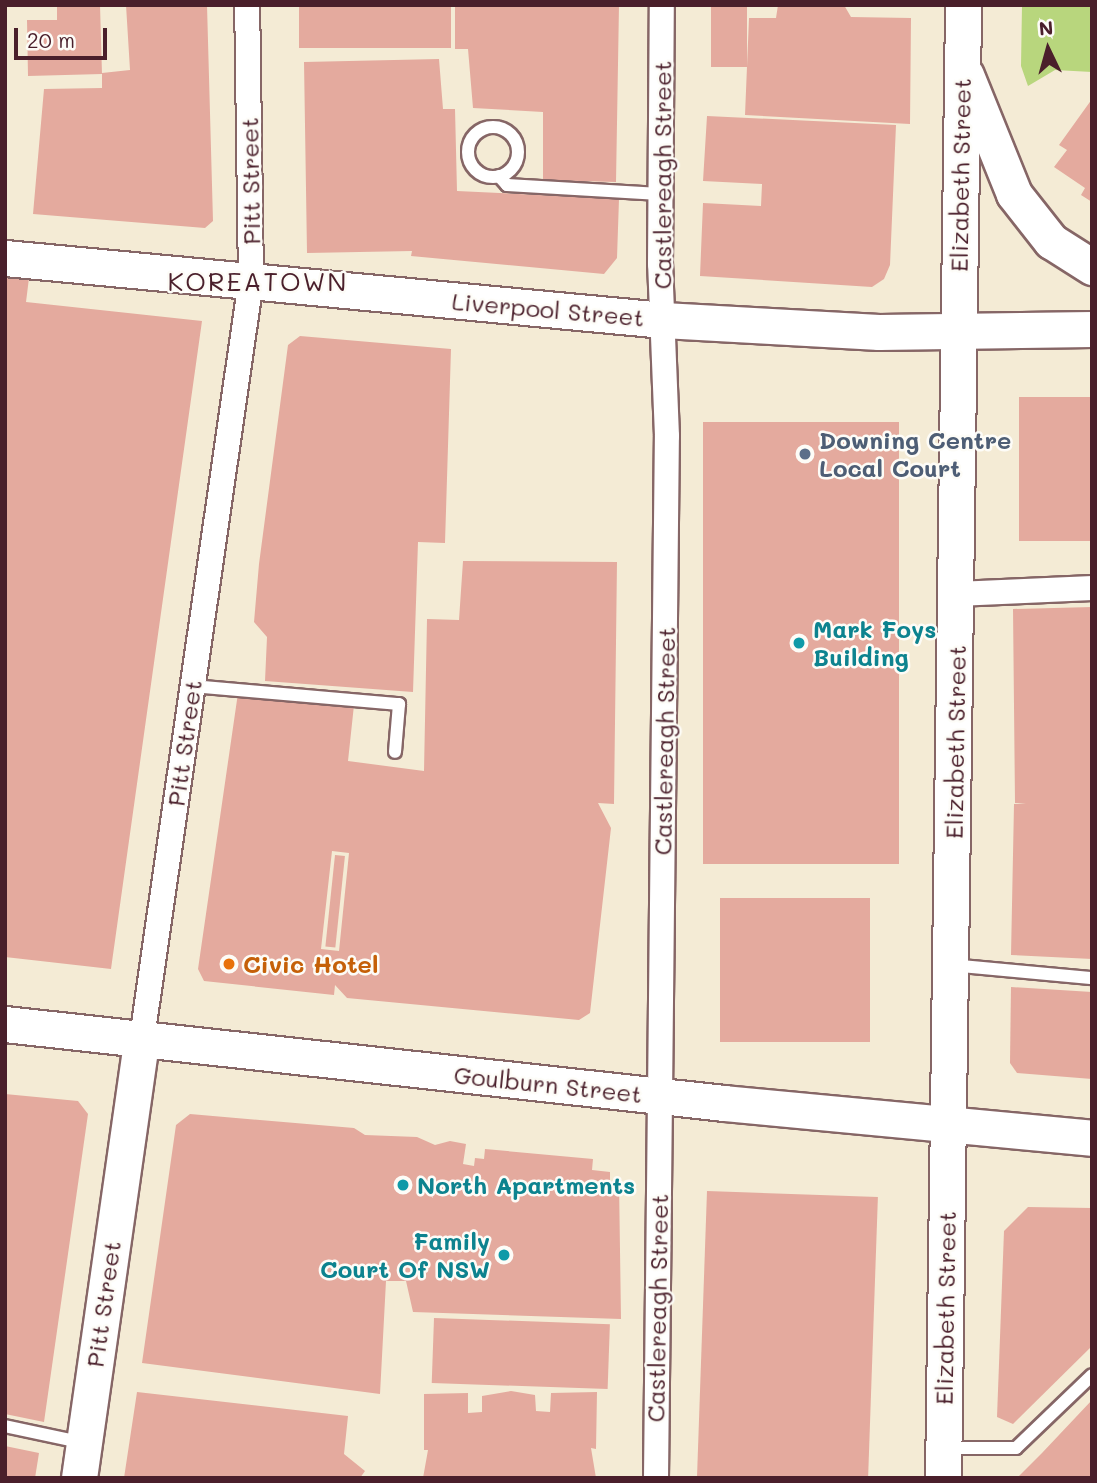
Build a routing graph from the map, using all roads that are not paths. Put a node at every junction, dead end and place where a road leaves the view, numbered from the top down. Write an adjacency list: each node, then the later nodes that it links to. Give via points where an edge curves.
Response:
1 (247, 5): 9 (street, Pitt Street)
2 (662, 5): 6 (street, Castlereagh Street)
3 (963, 5): 4 (main road, Elizabeth Street)
4 (961, 65): 8 (main road, via 1014,194 1051,241); 12 (main road, Elizabeth Street)
5 (499, 176): 5 (lane, via 483,175 468,156 476,133 491,126 508,131 519,152 513,167); 6 (lane, via 507,185)
6 (660, 194): 10 (street, Castlereagh Street)
7 (5, 258): 9 (main road, Liverpool Street)
8 (1092, 267)
9 (251, 281): 10 (main road, Liverpool Street); 15 (street, Pitt Street)
10 (663, 320): 12 (main road, Liverpool Street, via 880,332); 21 (street, Castlereagh Street, via 667,436)
11 (1092, 329): 12 (main road, Liverpool Street)
12 (958, 331): 14 (main road, Elizabeth Street)
13 (1092, 588): 14 (street)
14 (957, 594): 17 (main road, Elizabeth Street)
15 (192, 686): 16 (lane, via 399,704); 20 (street, Pitt Street)
16 (395, 752)
17 (950, 965): 18 (lane); 22 (main road, Elizabeth Street)
18 (1092, 978)
19 (5, 1024): 20 (main road, Goulburn Street)
20 (142, 1038): 21 (main road, Goulburn Street); 26 (main road, Pitt Street)
21 (659, 1096): 22 (main road, Goulburn Street); 29 (street, Castlereagh Street)
22 (947, 1124): 23 (main road, Goulburn Street); 27 (main road, Elizabeth Street)
23 (1092, 1138)
24 (1092, 1375): 27 (lane, via 1016,1448)
25 (5, 1426): 26 (lane)
26 (83, 1443): 28 (main road, Pitt Street)
27 (943, 1463)
28 (79, 1478)
29 (656, 1478)

